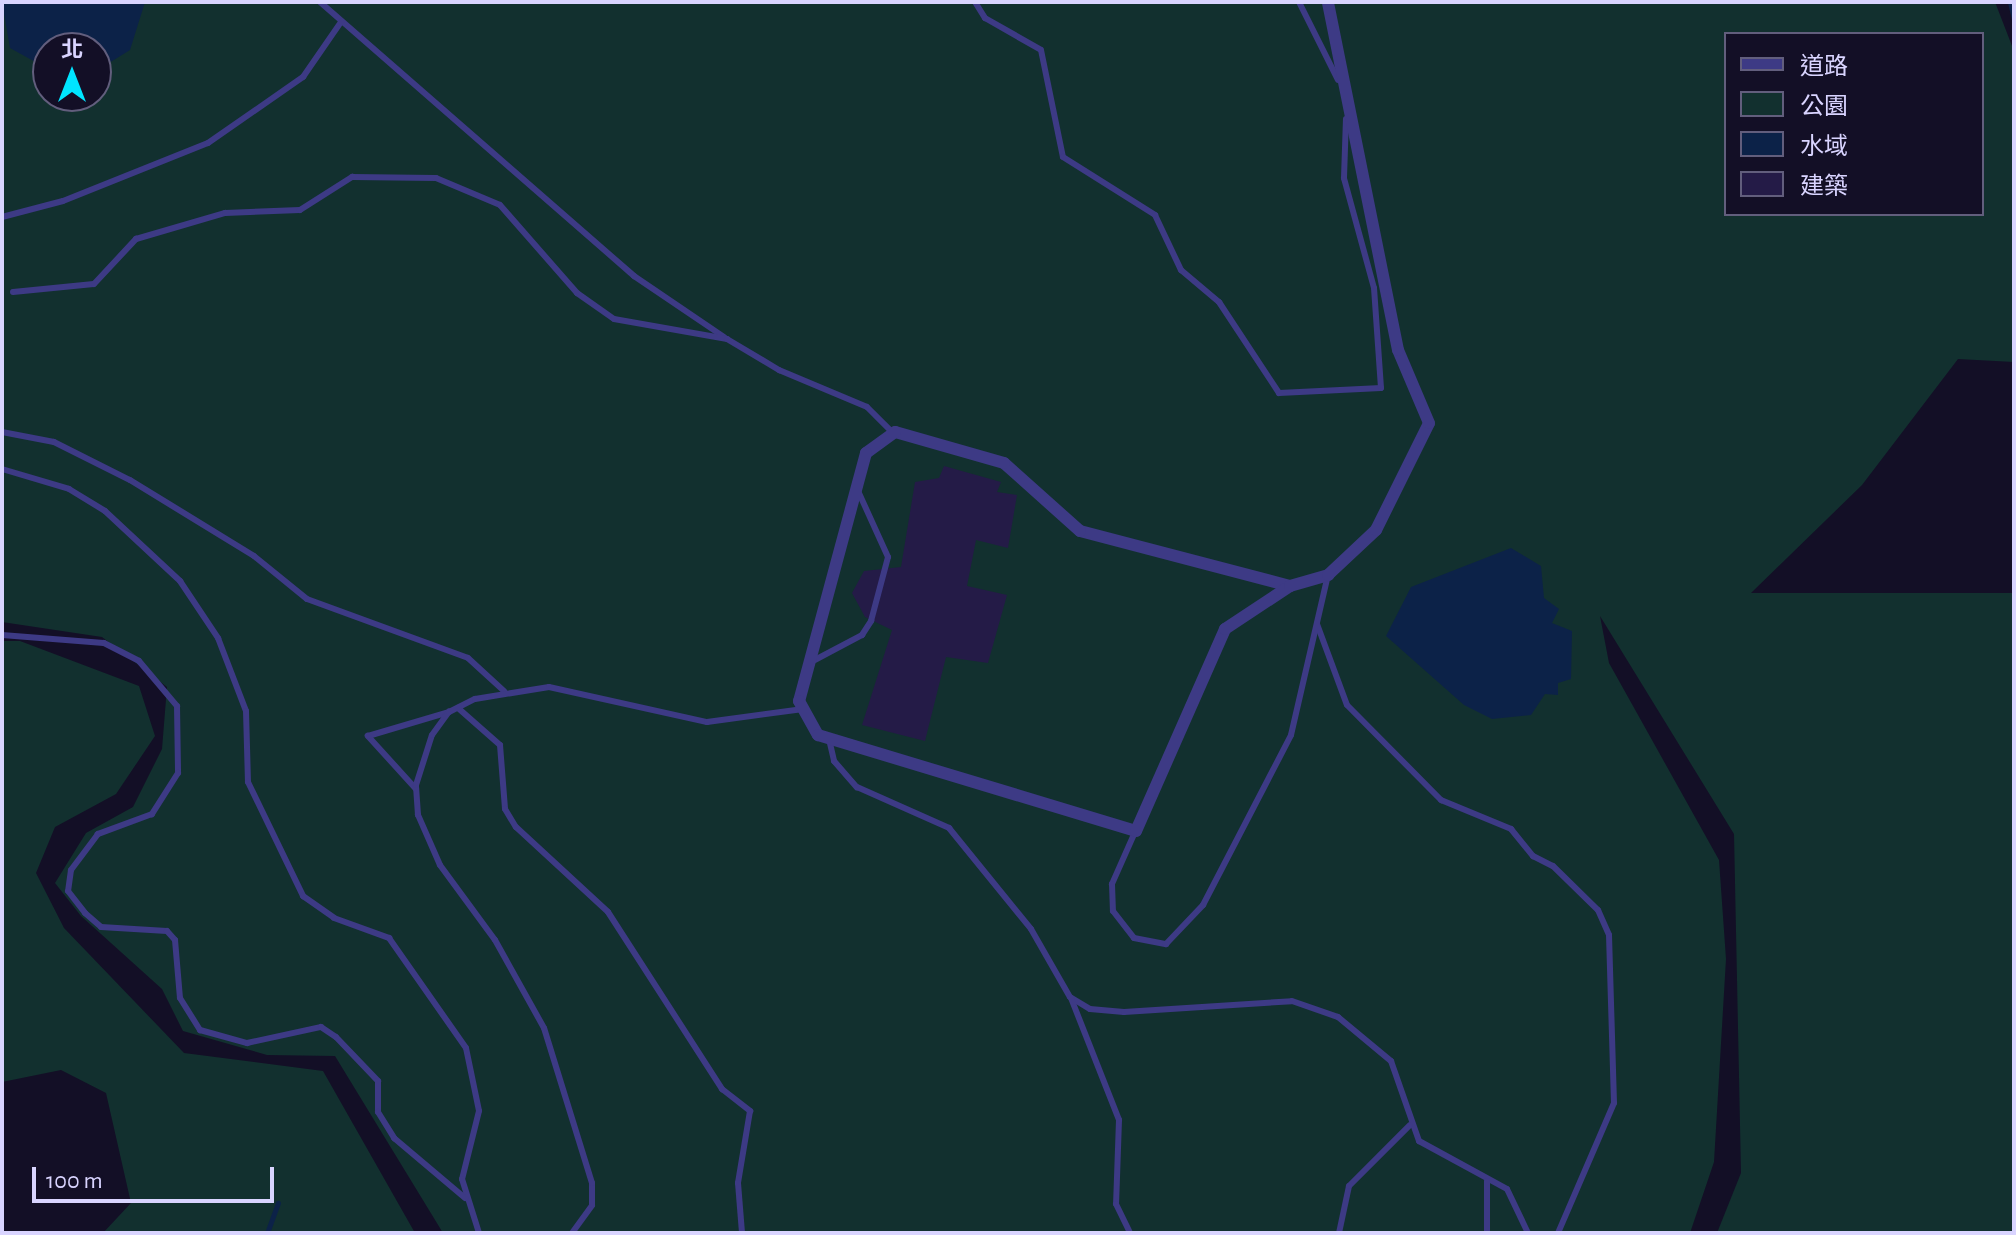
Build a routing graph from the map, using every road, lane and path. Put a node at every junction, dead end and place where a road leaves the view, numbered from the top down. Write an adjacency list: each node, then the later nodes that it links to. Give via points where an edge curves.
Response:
1 (320, 2): 5 (lane)
2 (975, 2): 3 (lane, via 985,18 1041,50 1063,157 1155,215 1181,270 1219,302 1279,393 1367,394 1381,388 1385,372 1374,288 1344,178 1344,103 1321,35)
3 (1299, 2)
4 (1328, 2): 13 (street, via 1398,350 1429,423 1376,530)
5 (341, 22): 6 (lane, via 303,77 208,143 63,201); 8 (lane, via 474,130 634,276)
6 (2, 217)
7 (13, 292): 8 (lane, via 94,284 136,239 225,213 300,210 352,177 436,178 500,205 577,293 614,319)
8 (727, 339): 10 (lane, via 779,370 867,407)
9 (2, 432): 18 (lane, via 54,442 106,467 185,511 307,599 468,658)
10 (893, 433): 12 (street, via 866,453); 14 (street, via 1004,463 1080,531)
11 (2, 469): 28 (lane, via 69,489 105,511 180,581 218,638 246,711 248,782 303,896 334,918 389,938 466,1048 479,1111 464,1159)
12 (857, 487): 17 (street); 17 (lane, via 888,557 871,621 862,635)
13 (1328, 575): 14 (street); 15 (lane)
14 (1290, 586): 24 (street, via 1225,629)
15 (1317, 624): 24 (lane, via 1291,735 1203,905 1166,944 1134,938 1113,911 1112,884); 36 (lane, via 1347,705 1441,800 1511,829 1533,856 1553,866 1598,910 1609,935 1614,1103)
16 (2, 635): 28 (lane, via 104,643 139,661 177,706 178,773 152,814 98,834 71,870 68,891 85,913 101,927 167,931 175,940 180,998 200,1030 247,1043 321,1027 336,1037 378,1081 378,1112 394,1138)
17 (809, 663): 20 (street)
18 (504, 691): 19 (lane); 20 (lane, via 549,687 707,722)
19 (458, 708): 21 (lane); 31 (lane, via 500,745 505,809 516,827 608,912 722,1089 750,1111 738,1183)
20 (803, 709): 22 (street, via 818,735)
21 (449, 712): 23 (lane, via 432,735); 23 (lane, via 368,736)
22 (829, 739): 24 (street); 25 (lane, via 834,761 857,787 949,828 1031,929)
23 (416, 789): 30 (lane, via 429,844 495,940 548,1039 592,1183 592,1205)
24 (1136, 831)
25 (1070, 997): 26 (lane, via 1090,1009 1124,1012 1251,998 1325,1012 1359,1028 1391,1061); 32 (lane, via 1119,1120 1116,1204)
26 (1410, 1125): 27 (lane, via 1434,1153); 33 (lane, via 1349,1186)
27 (1487, 1181): 34 (lane); 35 (lane, via 1516,1198)
28 (465, 1198): 29 (lane)
29 (479, 1233)
30 (572, 1233)
31 (742, 1233)
32 (1130, 1233)
33 (1339, 1233)
34 (1487, 1233)
35 (1528, 1233)
36 (1558, 1233)

